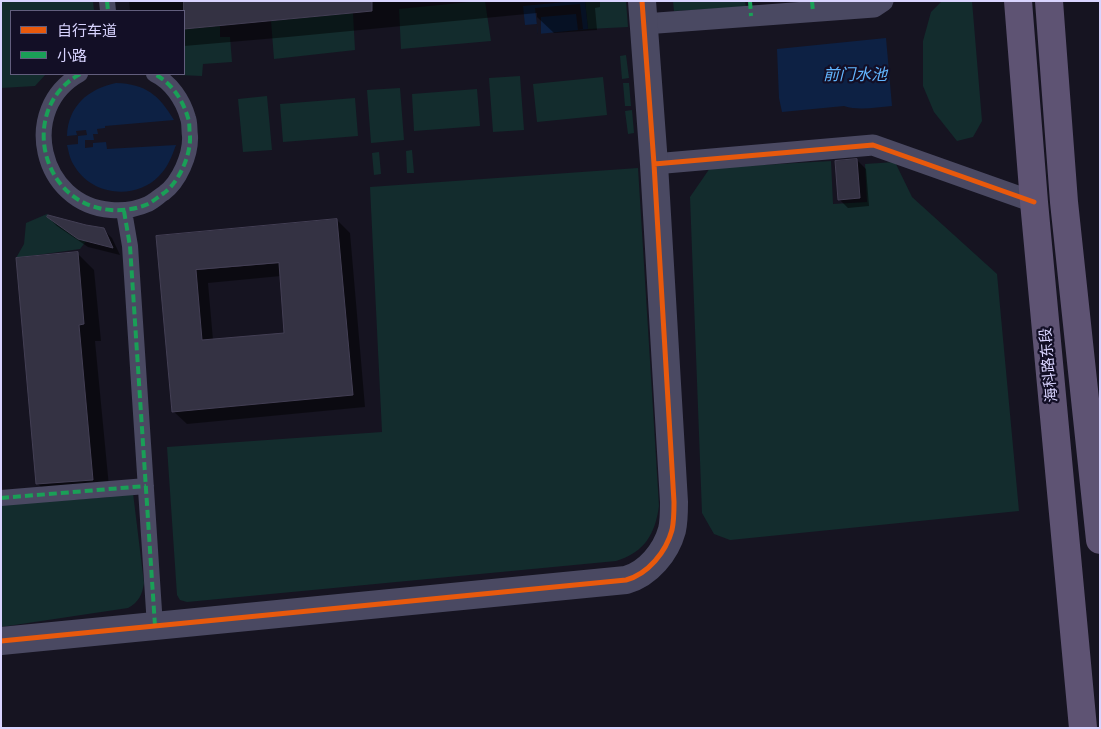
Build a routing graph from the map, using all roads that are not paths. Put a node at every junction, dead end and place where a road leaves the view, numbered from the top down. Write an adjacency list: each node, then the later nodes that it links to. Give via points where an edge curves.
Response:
1 (883, 1): 4 (street, via 874,7)
2 (1018, 1): 8 (main road, 海科路东段)
3 (1049, 1): 12 (main road, via 1064,202)
4 (643, 13): 7 (street)
5 (78, 75): 9 (street, via 55,96 46,118 43,142 48,164 60,185 78,200 100,209)
6 (156, 75): 9 (street, via 179,96 189,119 190,144 183,168 169,189 148,204)
7 (654, 164): 8 (street, via 873,145); 13 (street, via 674,516 670,536 650,566 626,580)
8 (1034, 202): 15 (main road, 海科路东段)
9 (124, 211): 10 (street, via 130,246)
10 (146, 486): 11 (street); 13 (street)
11 (1, 498)
12 (1100, 540)
13 (156, 626): 14 (street)
14 (1, 641)
15 (1083, 728)

